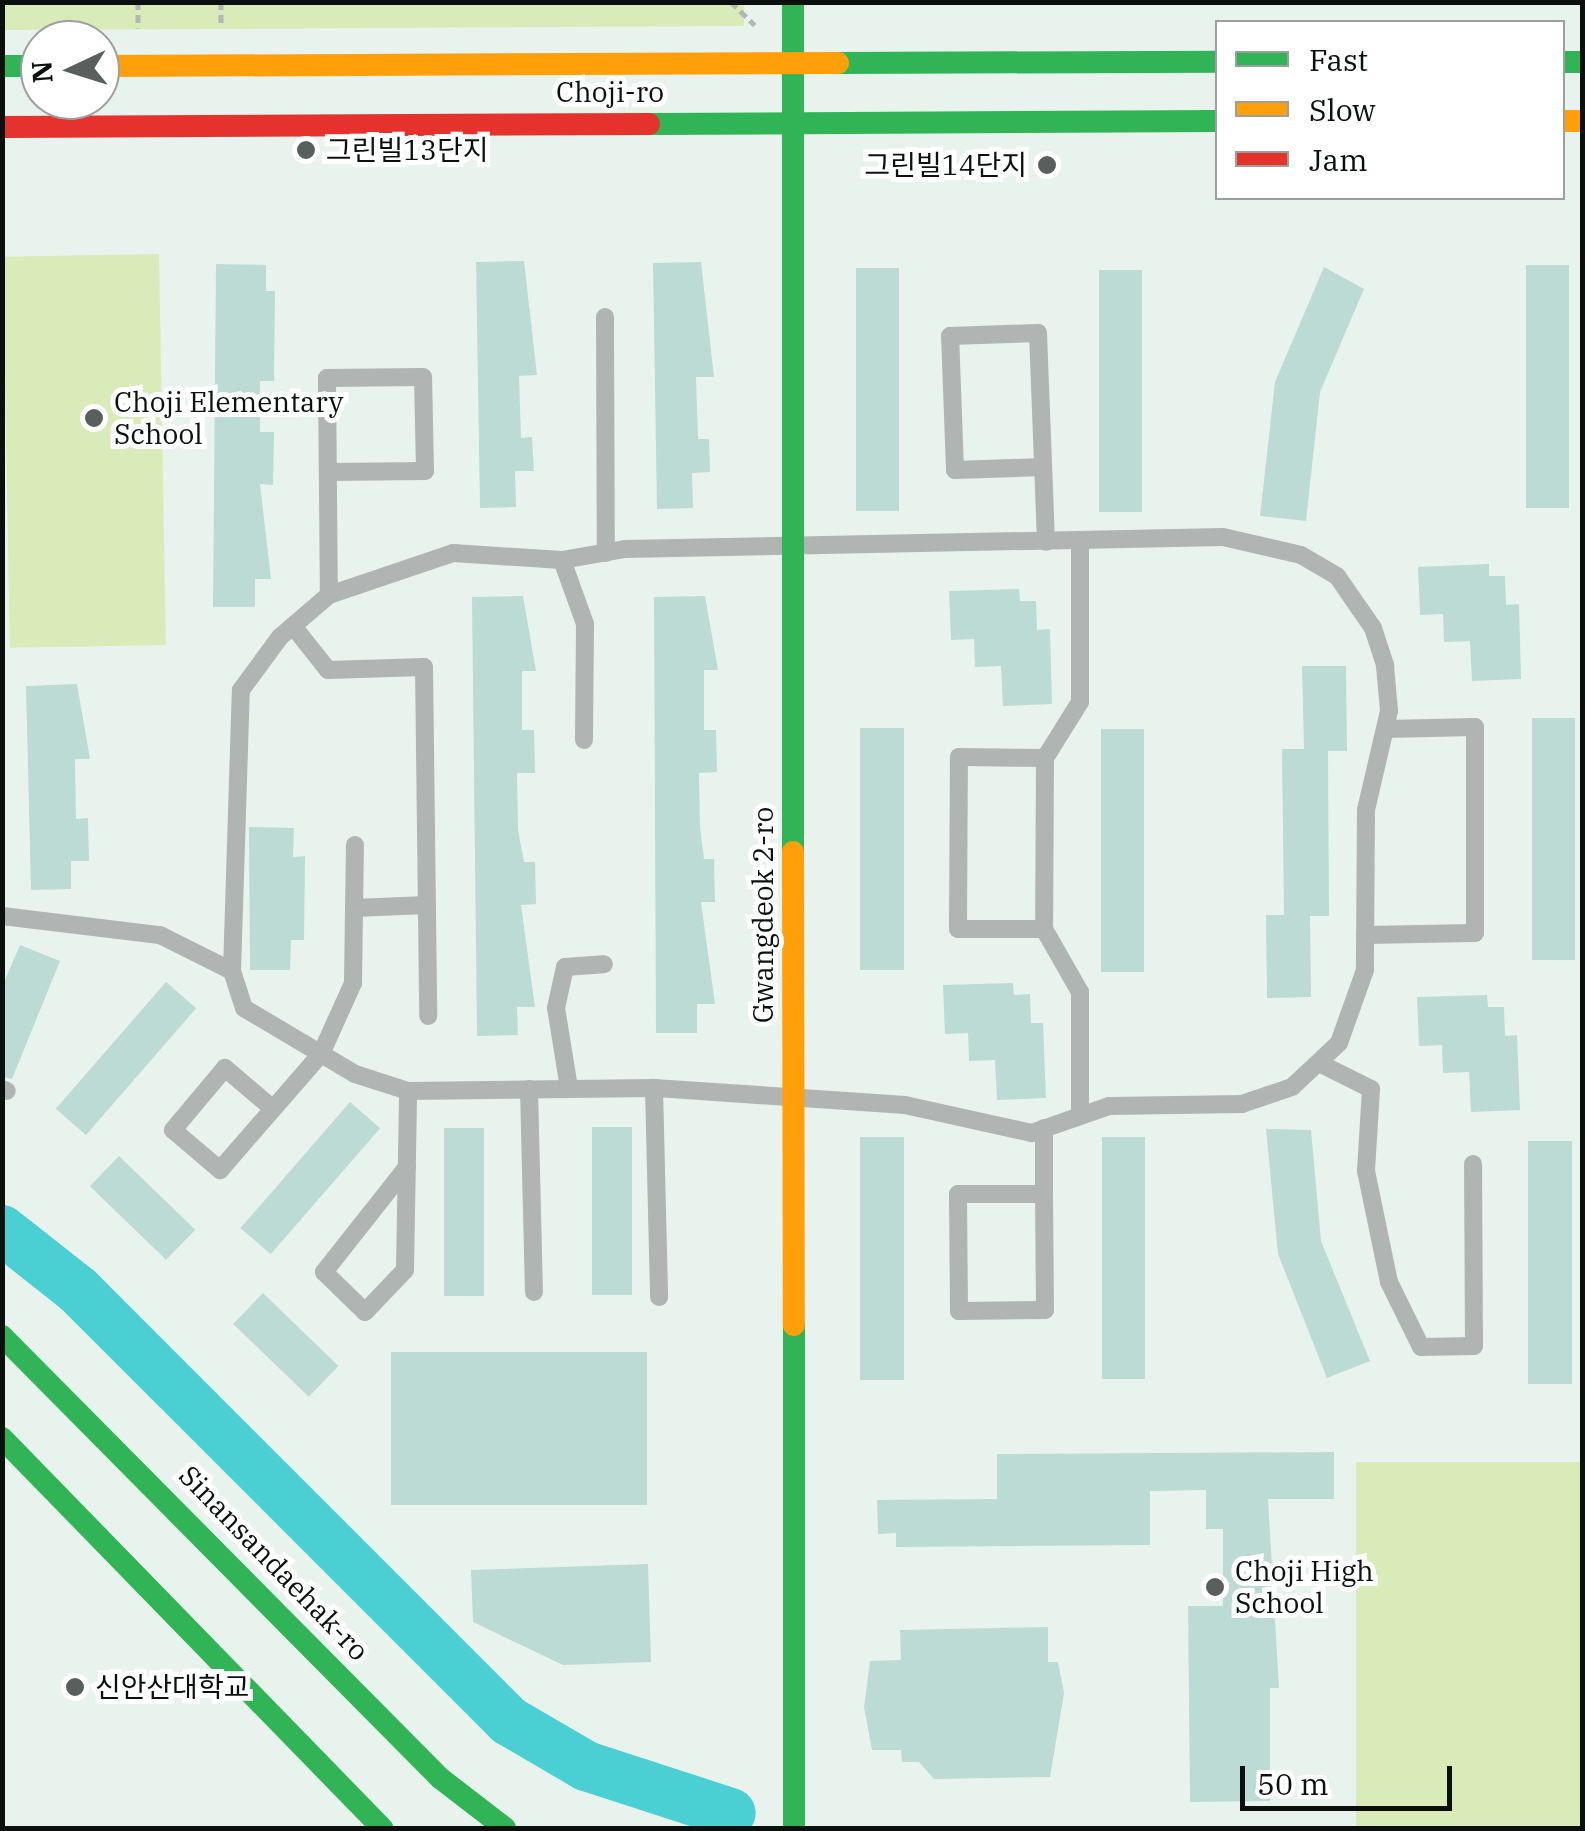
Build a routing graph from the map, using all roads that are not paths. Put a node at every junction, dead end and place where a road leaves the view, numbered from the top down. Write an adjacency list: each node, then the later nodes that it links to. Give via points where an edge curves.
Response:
1 (793, 2): 2 (street, Gwangdeok 2-ro)
2 (793, 62): 3 (street, Choji-ro); 4 (street, Choji-ro); 5 (street, Gwangdeok 2-ro)
3 (1215, 62)
4 (120, 66)
5 (793, 120): 6 (street, Choji-ro); 7 (street, Choji-ro); 14 (street, Gwangdeok 2-ro)
6 (1215, 121)
7 (2, 127)
8 (605, 317): 13 (lane)
9 (1043, 468): 9 (lane, via 1038,333 950,336 955,470); 12 (lane)
10 (328, 472): 10 (lane, via 326,378 423,377 424,471); 16 (lane)
11 (1080, 541): 12 (lane); 18 (lane, via 1259,541 1337,576 1373,628 1385,666); 20 (lane, via 1080,702)
12 (1046, 542): 14 (lane)
13 (606, 552): 14 (lane); 15 (lane)
14 (794, 553): 36 (street, Gwangdeok 2-ro)
15 (562, 560): 16 (lane, via 453,554); 19 (lane, via 585,624)
16 (329, 595): 17 (lane)
17 (293, 626): 22 (lane, via 328,670 424,667); 28 (lane, via 241,690)
18 (1386, 729): 26 (lane, via 1366,810); 26 (lane, via 1476,727 1475,933)
19 (584, 740)
20 (1045, 758): 25 (lane); 25 (lane, via 959,757 958,929)
21 (355, 845): 23 (lane)
22 (426, 905): 23 (lane); 29 (lane)
23 (354, 908): 30 (lane, via 353,983)
24 (2, 916): 28 (lane, via 160,936)
25 (1044, 929): 38 (lane, via 1080,992)
26 (1365, 934): 31 (lane, via 1355,1010)
27 (604, 964): 32 (lane, via 566,966 556,1008)
28 (232, 971): 30 (lane, via 244,1008)
29 (428, 1016)
30 (321, 1054): 35 (lane); 37 (lane)
31 (1321, 1064): 38 (lane, via 1292,1087 1242,1104); 40 (lane, via 1371,1090 1366,1172 1389,1282 1421,1347 1474,1346)
32 (569, 1088): 33 (lane); 34 (lane)
33 (654, 1088): 36 (lane); 44 (lane)
34 (530, 1089): 35 (lane); 43 (lane)
35 (408, 1091): 41 (lane)
36 (794, 1102): 39 (lane, via 938,1110 995,1132); 49 (street, Gwangdeok 2-ro)
37 (272, 1108): 37 (lane, via 220,1170 172,1130 224,1068)
38 (1080, 1115): 39 (lane)
39 (1044, 1128): 42 (lane)
40 (1473, 1164)
41 (407, 1167): 41 (lane, via 405,1270 365,1312 324,1272)
42 (1044, 1194): 42 (lane, via 1046,1310 959,1310 958,1194)
43 (534, 1292)
44 (659, 1297)
45 (2, 1336): 48 (street, Sinansandaehak-ro, via 440,1778)
46 (2, 1438): 47 (street)
47 (382, 1828)
48 (505, 1828)
49 (794, 1828)

